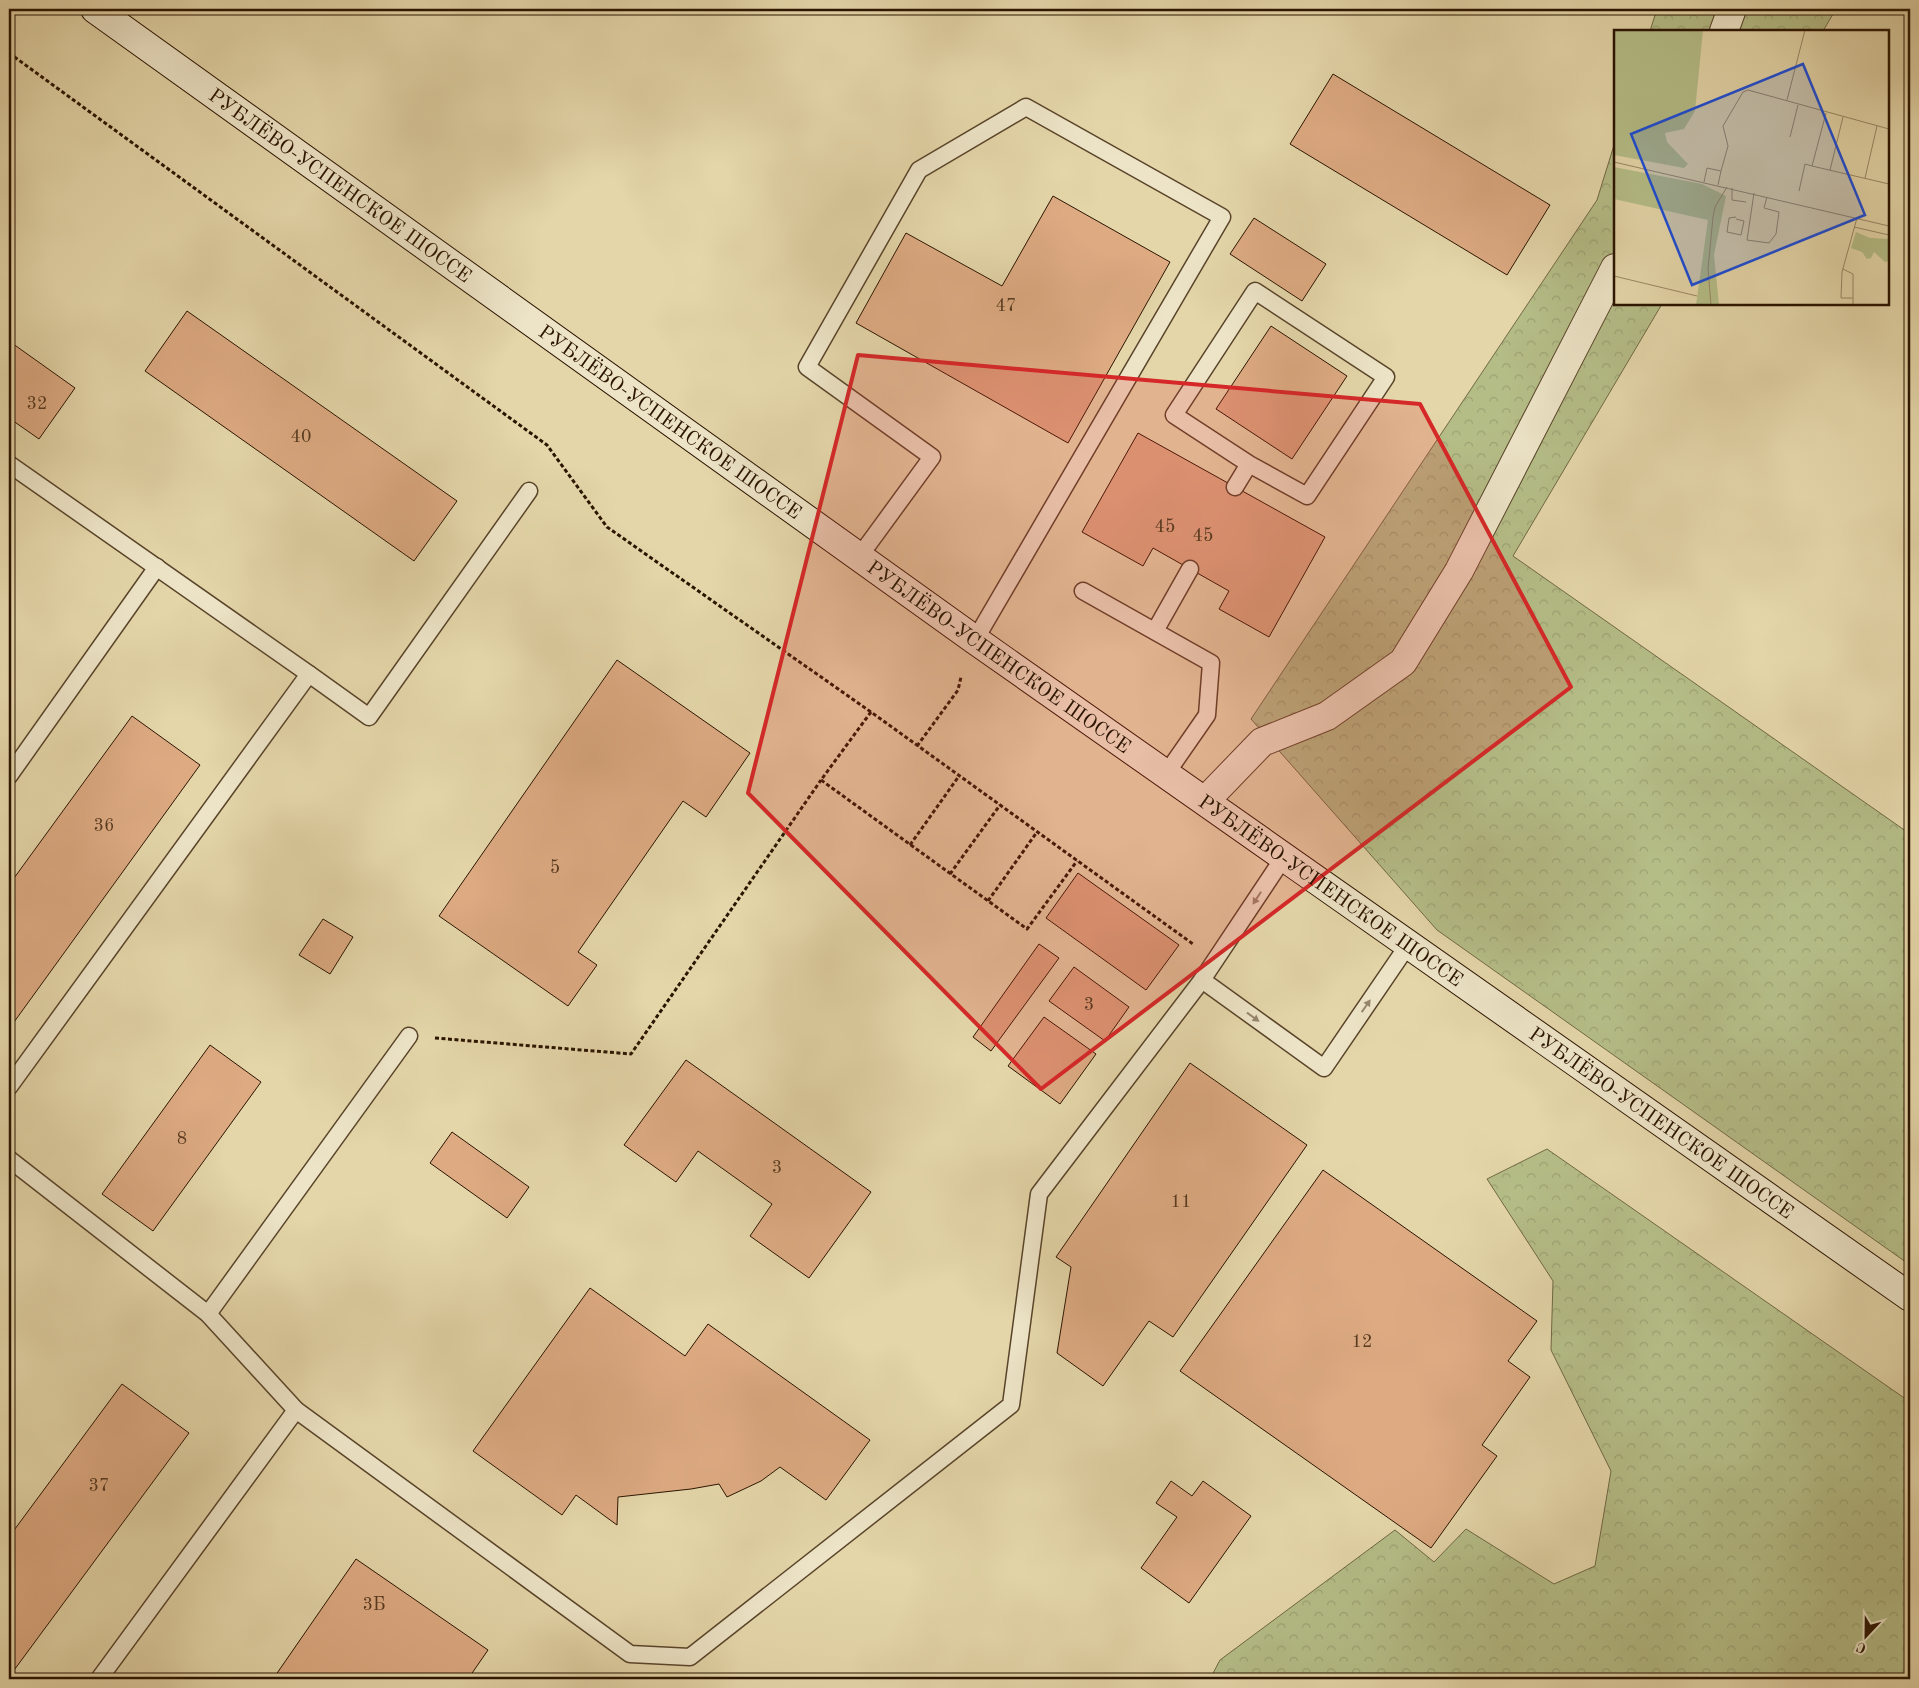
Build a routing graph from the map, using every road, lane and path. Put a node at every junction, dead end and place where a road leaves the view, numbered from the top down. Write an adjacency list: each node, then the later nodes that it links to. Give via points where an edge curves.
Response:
1 (95, 9): 10 (main road, РУБЛЁВО-УСПЕНСКОЕ ШОССЕ)
2 (1732, 9): 3 (main road)
3 (1724, 30)
4 (9, 53): 18 (path, via 547,445 608,527)
5 (1614, 270): 24 (main road, via 1459,571 1402,662 1327,716 1262,742)
6 (9, 464): 11 (lane)
7 (1249, 464): 7 (lane, via 1307,496 1386,377 1255,291 1174,415); 8 (lane)
8 (1236, 487)
9 (529, 491): 16 (lane, via 369,717)
10 (860, 557): 15 (main road, РУБЛЁВО-УСПЕНСКОЕ ШОССЕ); 15 (lane, via 932,457 807,367 919,170 1026,106 1222,216)
11 (157, 567): 16 (lane); 21 (lane)
12 (1190, 569): 14 (lane)
13 (1083, 592): 14 (lane)
14 (1155, 632): 20 (lane, via 1211,663 1207,715)
15 (975, 640): 20 (main road, РУБЛЁВО-УСПЕНСКОЕ ШОССЕ)
16 (309, 674): 36 (lane)
17 (962, 678): 19 (path, via 958,690)
18 (871, 712): 19 (path); 23 (path)
19 (917, 746): 22 (path)
20 (1166, 774): 24 (main road, РУБЛЁВО-УСПЕНСКОЕ ШОССЕ)
21 (9, 776)
22 (959, 776): 25 (path); 27 (path)
23 (821, 780): 27 (path); 35 (path, via 630,1054)
24 (1205, 801): 28 (main road, РУБЛЁВО-УСПЕНСКОЕ ШОССЕ)
25 (1000, 805): 26 (path); 30 (path)
26 (1038, 832): 29 (path); 31 (path)
27 (910, 845): 30 (path)
28 (1284, 857): 32 (main road, РУБЛЁВО-УСПЕНСКОЕ ШОССЕ); 33 (lane, one-way to 33)
29 (1077, 860): 31 (path, via 1027,929); 33 (path)
30 (950, 874): 31 (path)
31 (988, 901)
32 (1408, 945): 34 (lane, one-way to 32, via 1324,1068); 38 (main road, РУБЛЁВО-УСПЕНСКОЕ ШОССЕ)
33 (1216, 960): 34 (lane)
34 (1202, 980): 40 (lane, via 1039,1194 1011,1405 690,1657 630,1654)
35 (408, 1036): 39 (lane)
36 (9, 1088)
37 (9, 1159): 39 (lane)
38 (1910, 1297)
39 (208, 1314): 40 (lane)
40 (296, 1410): 41 (lane)
41 (100, 1679)

